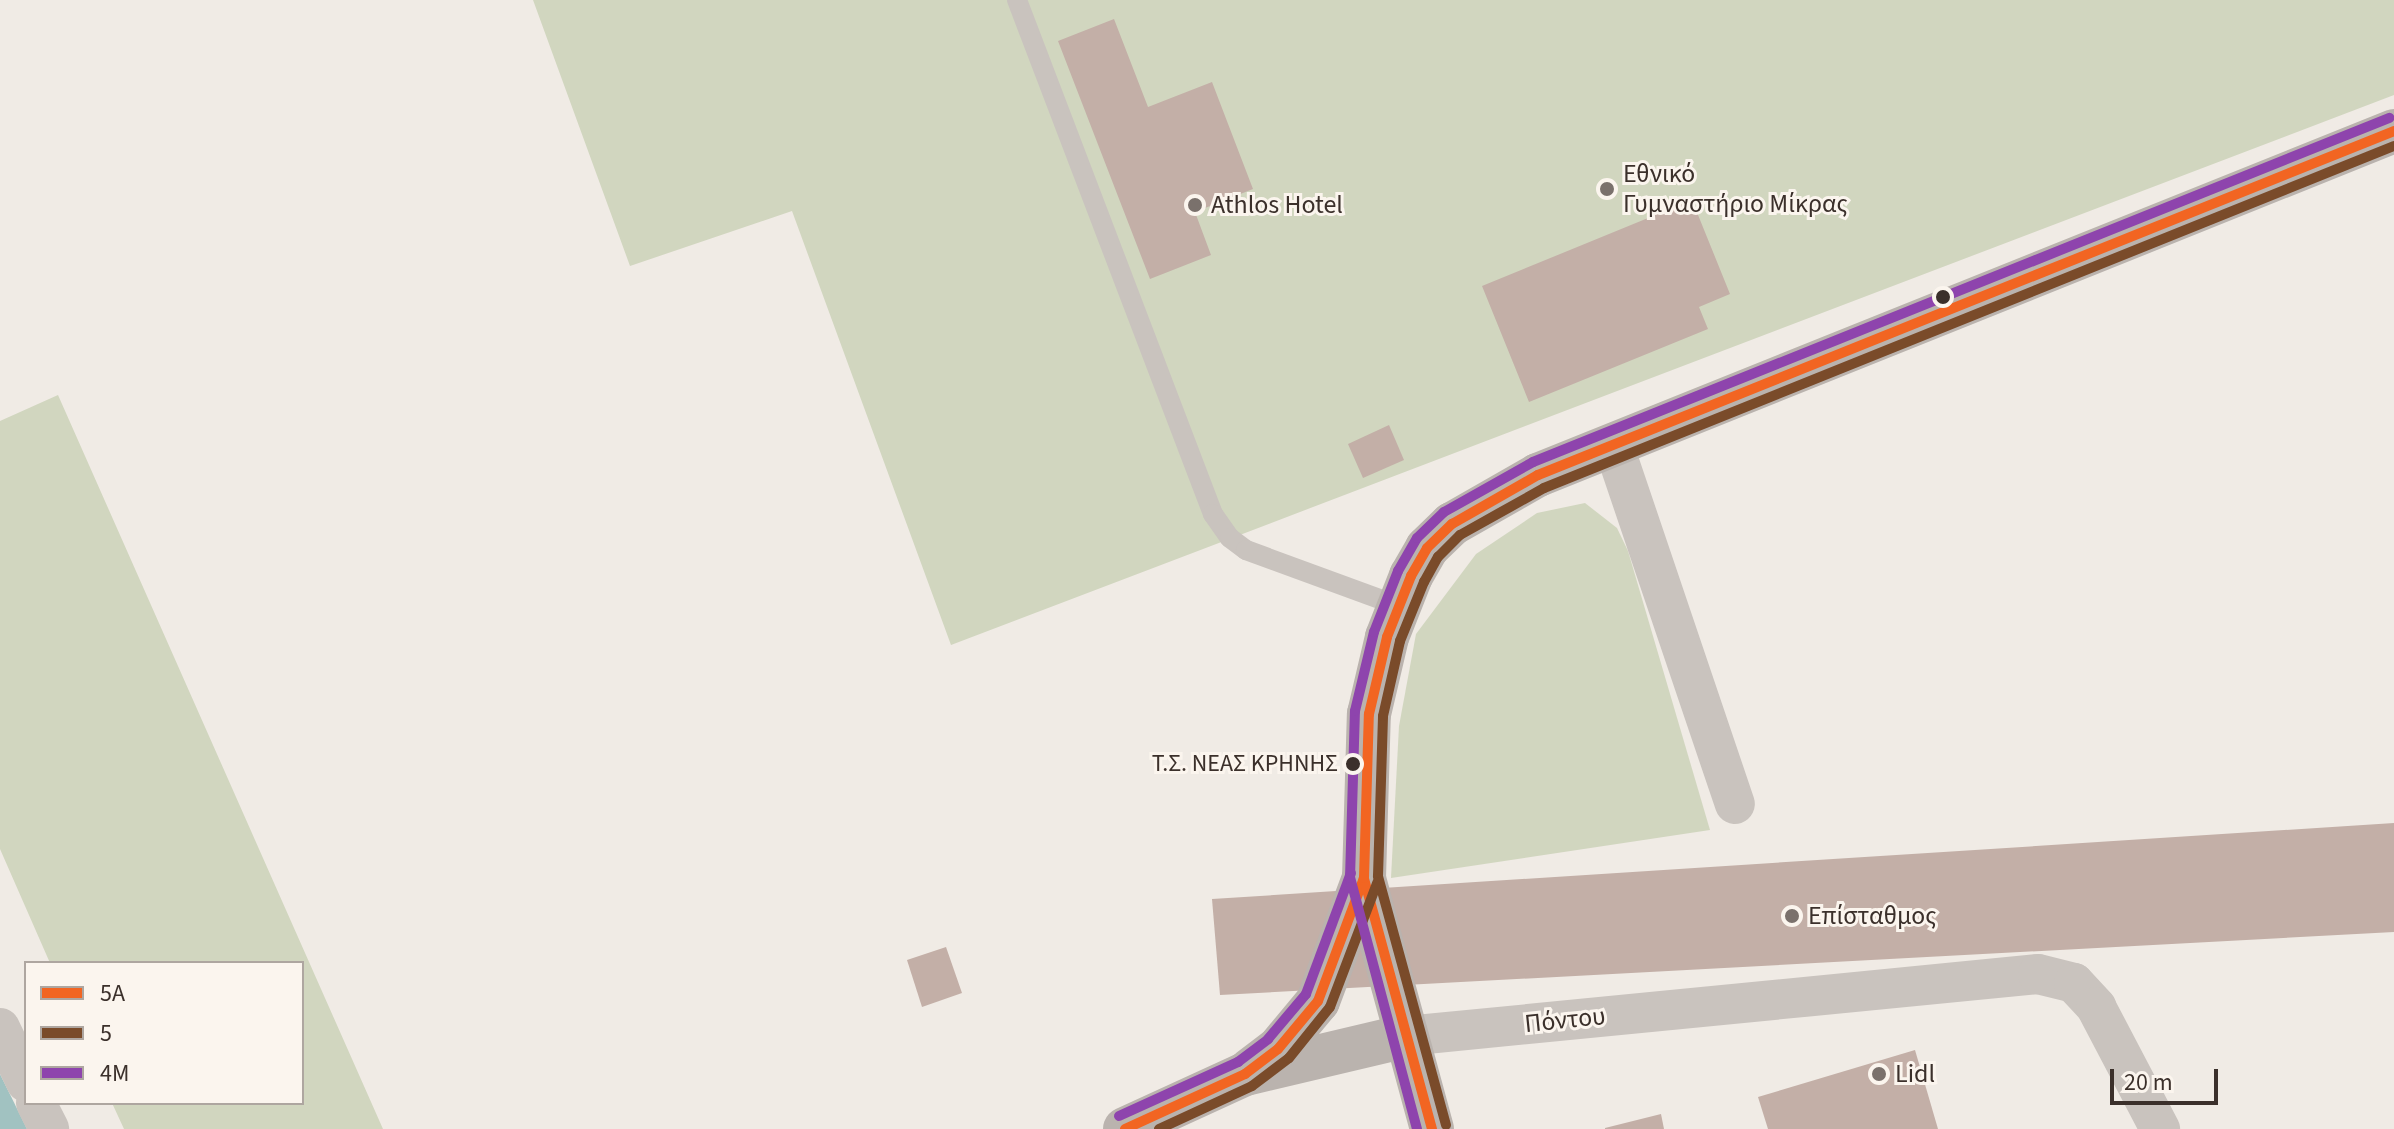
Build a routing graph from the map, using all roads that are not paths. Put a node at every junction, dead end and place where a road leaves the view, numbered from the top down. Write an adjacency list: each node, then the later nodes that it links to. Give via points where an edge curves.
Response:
1 (1017, 0): 4 (lane, via 1213,514 1246,550)
2 (2394, 131): 3 (main road)
3 (1613, 444): 4 (main road, via 1538,475 1452,524 1427,548); 5 (street)
4 (1399, 606): 6 (main road, via 1369,714)
5 (1735, 804)
6 (1364, 878): 8 (main road); 9 (main road, via 1318,1001 1278,1049)
7 (0, 1028): 10 (street)
8 (1406, 1036): 9 (main road, Πόντου); 14 (main road); 15 (street, Πόντου, via 2021,974 2063,978 2086,995 2108,1027)
9 (1245, 1074): 13 (main road, Πόντου)
10 (24, 1078)
11 (37, 1105): 12 (street)
12 (49, 1129)
13 (1125, 1129)
14 (1432, 1129)
15 (2160, 1129)

